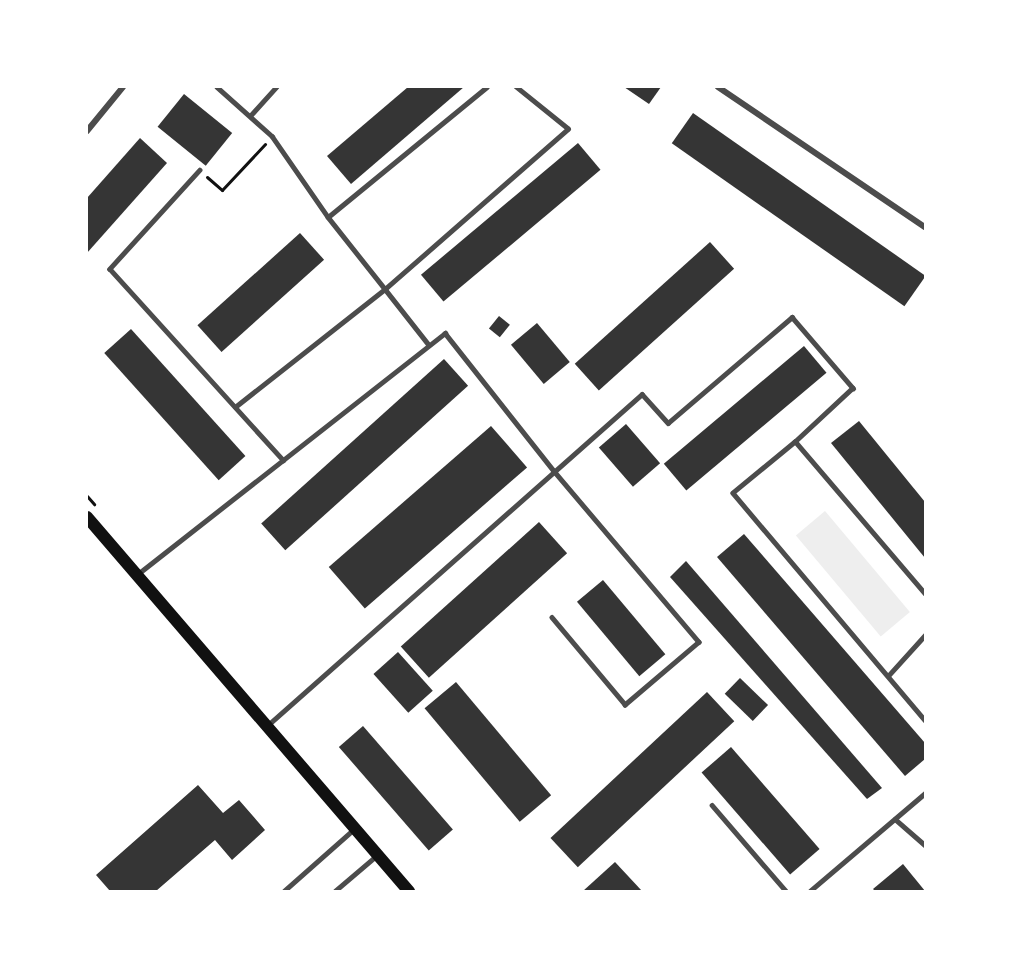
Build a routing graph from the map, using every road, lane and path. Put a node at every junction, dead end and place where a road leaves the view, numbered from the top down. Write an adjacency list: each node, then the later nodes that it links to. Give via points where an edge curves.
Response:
1 (123, 87): 8 (street)
2 (217, 87): 7 (lane)
3 (276, 87): 7 (lane)
4 (487, 87): 11 (lane)
5 (516, 87): 13 (lane, via 568,129)
6 (718, 87): 12 (street)
7 (250, 116): 9 (lane)
8 (87, 131)
9 (272, 136): 10 (path, via 222,190); 11 (lane)
10 (200, 170): 15 (lane, via 110,269)
11 (328, 217): 13 (lane)
12 (925, 227)
13 (385, 289): 14 (lane); 15 (lane)
14 (429, 345): 17 (lane); 18 (lane, via 446,333)
15 (235, 406): 17 (lane)
16 (795, 442): 18 (lane, via 853,388 792,316 668,423 642,394); 21 (lane); 24 (lane, via 733,493)
17 (283, 460): 20 (lane)
18 (554, 471): 22 (lane, via 699,642 625,705); 26 (lane)
19 (87, 517): 20 (main road)
20 (139, 573): 26 (main road)
21 (925, 594)
22 (552, 618)
23 (925, 635): 24 (lane)
24 (888, 676): 25 (lane)
25 (925, 720)
26 (266, 726): 30 (main road)
27 (925, 793): 29 (lane)
28 (712, 806): 36 (lane)
29 (895, 819): 31 (lane); 37 (lane)
30 (355, 828): 32 (main road); 34 (lane)
31 (925, 845)
32 (378, 855): 33 (lane); 35 (main road)
33 (340, 890)
34 (284, 891)
35 (409, 891)
36 (786, 891)
37 (810, 891)

